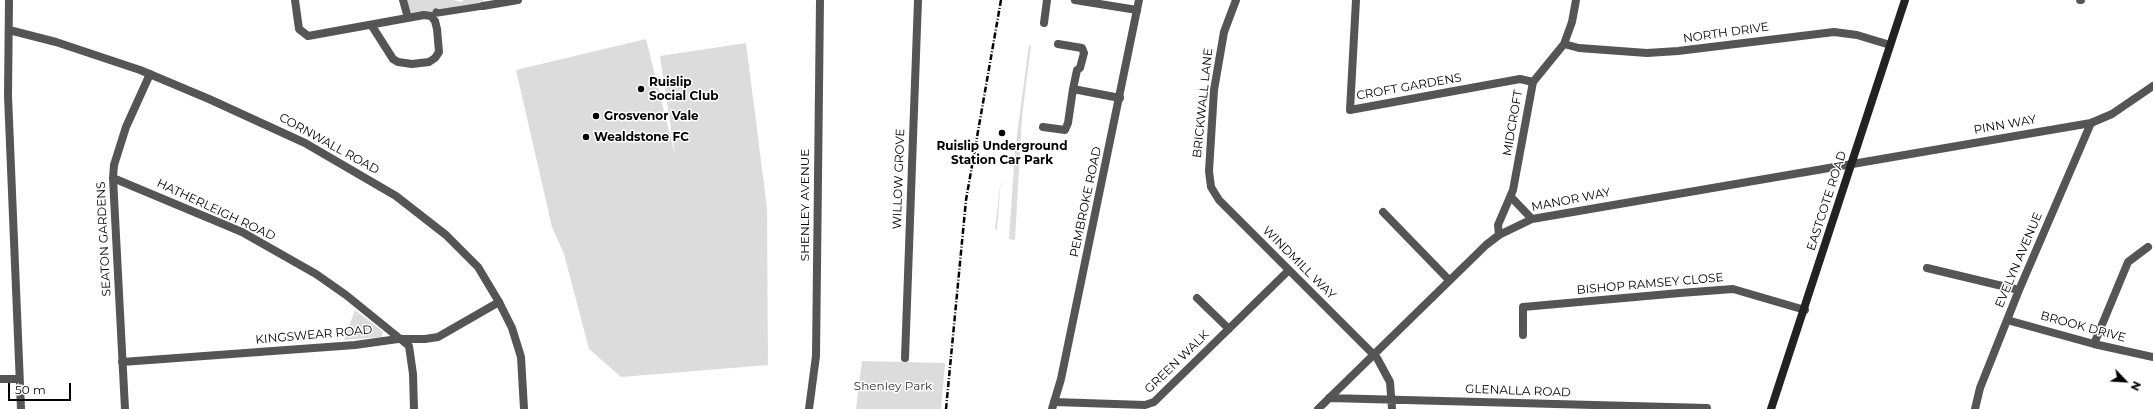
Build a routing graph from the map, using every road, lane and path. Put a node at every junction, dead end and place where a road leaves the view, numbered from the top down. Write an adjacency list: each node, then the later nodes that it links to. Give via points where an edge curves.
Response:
1 (9, 0): 20 (street)
2 (295, 0): 19 (street, via 299,29 308,36)
3 (403, 0): 17 (street)
4 (518, 0): 14 (street)
5 (820, 0): 65 (street, SHENLEY AVENUE, via 816,356)
6 (918, 0): 53 (street, WILLOW GROVE)
7 (1047, 0): 18 (street)
8 (1075, 0): 15 (street)
9 (1139, 0): 15 (street, PEMBROKE ROAD)
10 (1236, 0): 33 (street, BRICKWALL LANE, via 1224,32 1214,90 1209,171)
11 (1356, 0): 25 (street, CROFT GARDENS, via 1350,110 1520,79)
12 (1576, 0): 22 (street, MIDCROFT)
13 (1905, 0): 23 (main road, EASTCOTE ROAD)
14 (483, 6): 16 (street)
15 (1137, 10): 28 (street, PEMBROKE ROAD)
16 (436, 12)
17 (408, 18): 19 (street); 19 (street, via 424,15 431,16 435,21 439,52 429,62 412,64 393,59)
18 (1044, 23)
19 (372, 26)
20 (8, 30): 24 (street, CORNWALL ROAD, via 56,42); 56 (street, via 8,96)
21 (1058, 44): 27 (street, via 1082,48 1084,53)
22 (1564, 44): 23 (street, NORTH DRIVE, via 1579,48 1647,53 1834,32 1857,35); 25 (street, MIDCROFT)
23 (1890, 45): 31 (main road, EASTCOTE ROAD)
24 (150, 74): 32 (street, SEATON GARDENS, via 122,139); 44 (street, CORNWALL ROAD, via 305,143 396,196 452,240 478,267)
25 (1533, 82): 34 (street, MIDCROFT)
26 (2153, 86): 29 (street, PINN WAY, via 2112,114)
27 (1073, 88): 28 (street); 30 (street, via 1065,130)
28 (1120, 98): 59 (street, PEMBROKE ROAD)
29 (2091, 123): 31 (street, PINN WAY); 42 (street, EVELYN AVENUE)
30 (1043, 127)
31 (1852, 163): 36 (street, MANOR WAY); 45 (main road, EASTCOTE ROAD)
32 (113, 178): 49 (street, HATHERLEIGH ROAD, via 207,216 274,250 346,295); 54 (street, SEATON GARDENS)
33 (1211, 187): 40 (street, WINDMILL WAY, via 1219,200)
34 (1511, 197): 36 (street); 37 (street, MIDCROFT, via 1498,225)
35 (1383, 212): 41 (street)
36 (1532, 219): 37 (street, MANOR WAY)
37 (1499, 235): 41 (street, MANOR WAY)
38 (2148, 247): 50 (street, via 2128,262)
39 (1927, 268): 42 (street)
40 (1289, 270): 47 (street, GREEN WALK); 51 (street, WINDMILL WAY)
41 (1449, 280): 51 (street, MANOR WAY)
42 (2019, 290): 46 (street, EVELYN AVENUE)
43 (1198, 298): 47 (street)
44 (499, 302): 49 (street, KINGSWEAR ROAD, via 438,337); 64 (street, CORNWALL ROAD, via 512,328 521,357)
45 (1805, 310): 48 (street, BISHOP RAMSEY CLOSE, via 1733,289 1680,293 1523,307); 68 (main road, EASTCOTE ROAD)
46 (2008, 320): 50 (street, BROOK DRIVE); 69 (street, EVELYN AVENUE, via 1980,388)
47 (1229, 329): 59 (street, GREEN WALK, via 1151,404)
48 (1522, 334)
49 (398, 339): 54 (street, KINGSWEAR ROAD, via 355,345); 63 (street, HATHERLEIGH ROAD, via 409,346 411,353)
50 (2094, 344): 52 (street, BROOK DRIVE)
51 (1373, 354): 57 (street, MANOR WAY); 58 (street, WINDMILL WAY, via 1387,376)
52 (2153, 357)
53 (905, 358)
54 (122, 362): 62 (street, SEATON GARDENS)
55 (0, 379): 56 (street)
56 (19, 379): 61 (street)
57 (1329, 398): 58 (street, GLENALLA ROAD); 66 (street, MANOR WAY)
58 (1392, 399): 60 (street, GLENALLA ROAD); 67 (street, WINDMILL WAY)
59 (1053, 406)
60 (1707, 408)
61 (21, 409)
62 (125, 409)
63 (414, 409)
64 (524, 409)
65 (809, 409)
66 (1318, 409)
67 (1392, 409)
68 (1771, 409)
69 (1975, 409)

